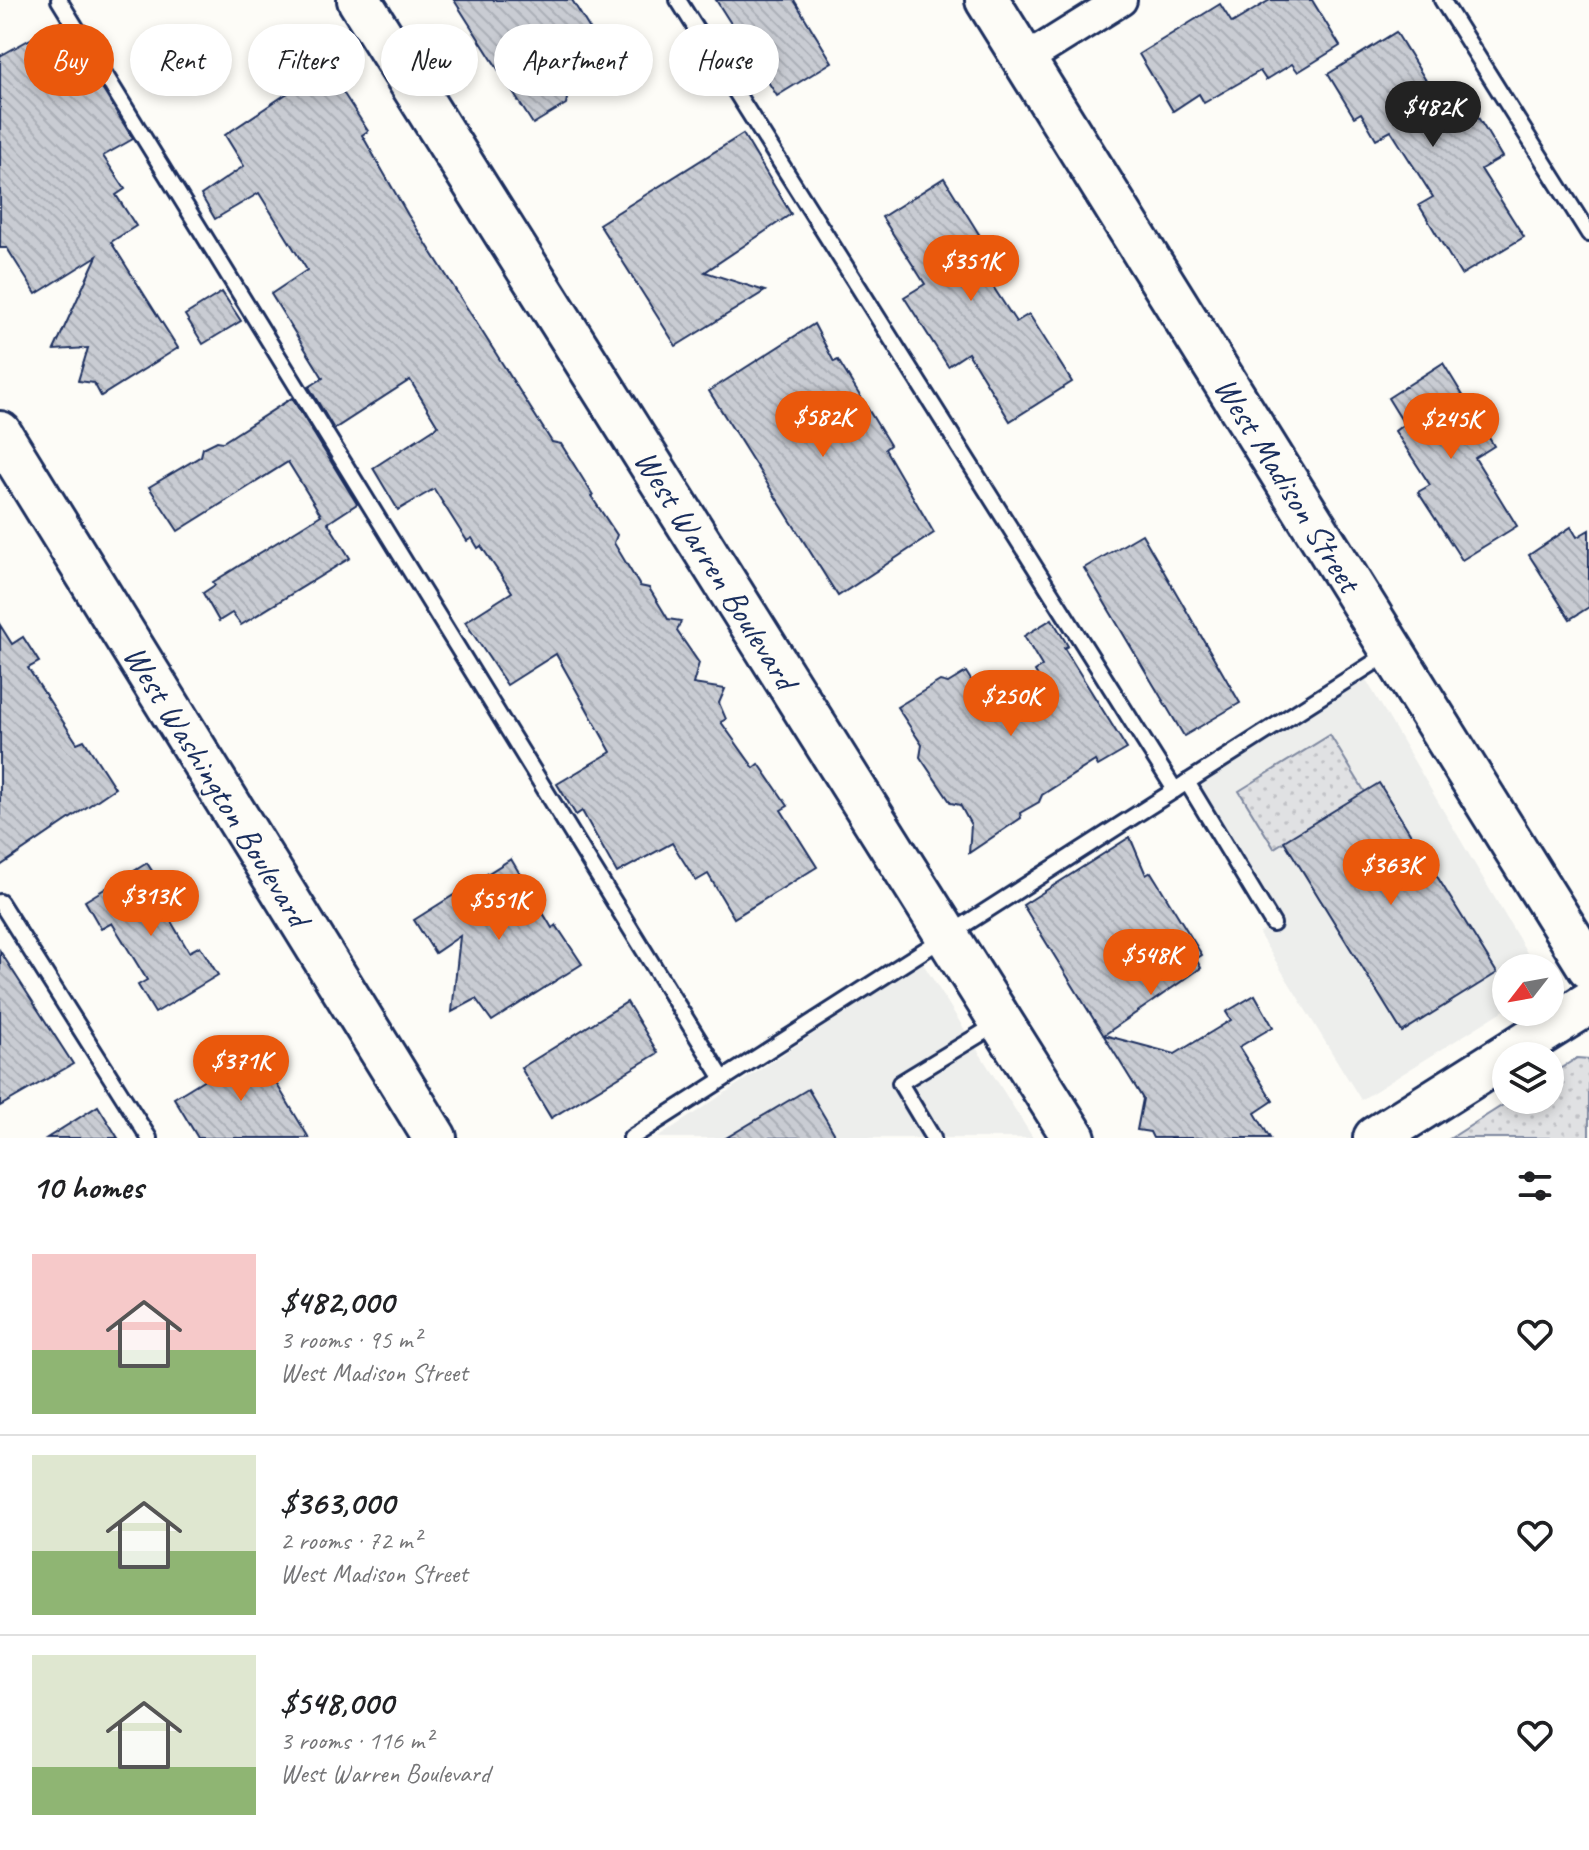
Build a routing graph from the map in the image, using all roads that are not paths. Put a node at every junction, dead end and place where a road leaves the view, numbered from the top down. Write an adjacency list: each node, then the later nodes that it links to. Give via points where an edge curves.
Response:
1 (59, 0): 18 (lane)
2 (359, 0): 14 (street, West Warren Boulevard)
3 (678, 0): 11 (lane)
4 (987, 0): 7 (street, West Madison Street)
5 (1121, 0): 7 (street)
6 (1442, 0): 8 (lane)
7 (1025, 60): 10 (street, West Madison Street)
8 (1589, 234)
9 (0, 433): 19 (street, West Washington Boulevard)
10 (1392, 651): 11 (lane); 15 (street, West Madison Street)
11 (1181, 786): 13 (lane); 14 (lane)
12 (0, 902): 20 (lane)
13 (1273, 924)
14 (947, 936): 17 (street, West Warren Boulevard); 18 (lane)
15 (1589, 967)
16 (1589, 1003): 24 (street)
17 (1001, 1022): 22 (lane, via 900,1083); 23 (street, West Warren Boulevard)
18 (723, 1079): 21 (lane)
19 (425, 1131)
20 (149, 1138)
21 (631, 1138)
22 (933, 1138)
23 (1074, 1138)
24 (1375, 1138)

